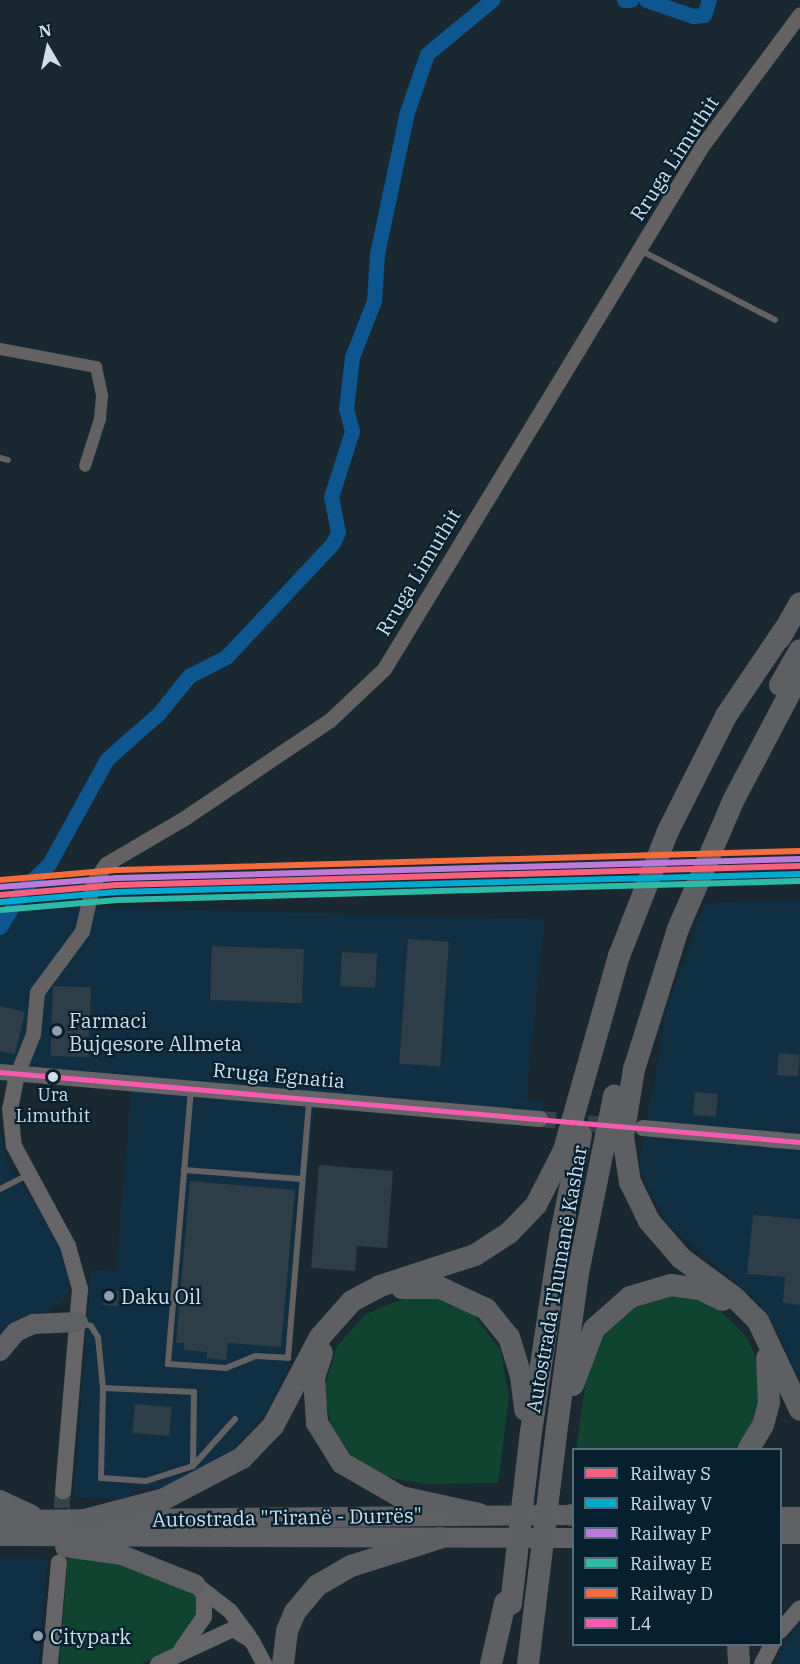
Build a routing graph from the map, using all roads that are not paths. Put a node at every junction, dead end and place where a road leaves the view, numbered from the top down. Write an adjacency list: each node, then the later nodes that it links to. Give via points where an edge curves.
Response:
1 (800, 14): 2 (street, Rruga Limuthit, via 702,146)
2 (640, 250): 3 (lane); 14 (street, Rruga Limuthit, via 372,684 330,720 186,817 114,857 99,872 82,931 37,992 33,1034)
3 (775, 320)
4 (0, 349): 7 (street, via 96,367 102,396 100,419)
5 (0, 458): 6 (lane)
6 (8, 460)
7 (85, 466)
8 (800, 603): 12 (highway, Autostrada Thumanë Kashar, via 674,831)
9 (800, 650): 11 (highway, Autostrada Thumanë Kashar)
10 (800, 674): 11 (highway)
11 (712, 835): 13 (highway, Autostrada Thumanë Kashar)
12 (655, 876): 29 (highway, Autostrada Thumanë Kashar, via 588,1105 560,1238); 41 (highway, via 602,1010 564,1150 547,1187 523,1220 475,1255 380,1286 352,1301 320,1337 273,1426 224,1470 164,1499)
13 (693, 876): 27 (highway, via 634,1069 623,1122 624,1153 633,1192 649,1221 681,1258 735,1298 758,1322); 30 (highway, Autostrada Thumanë Kashar, via 656,957 611,1107 578,1273)
14 (8, 1073): 15 (main road, Rruga Egnatia); 21 (main road, via 11,1128)
15 (191, 1088): 16 (main road, Rruga Egnatia); 20 (lane)
16 (309, 1098): 17 (main road, Rruga Egnatia); 22 (lane)
17 (540, 1119)
18 (643, 1128): 19 (main road)
19 (800, 1142)
20 (184, 1170): 22 (lane); 22 (lane, via 168,1364 226,1368 255,1356 288,1358)
21 (26, 1176): 23 (lane); 24 (main road, via 75,1261)
22 (302, 1179)
23 (0, 1189)
24 (78, 1322): 25 (highway, via 33,1324 16,1332); 26 (lane, via 91,1326 99,1336); 33 (main road)
25 (0, 1351)
26 (103, 1388): 32 (lane, via 194,1392); 32 (lane, via 100,1478 146,1481)
27 (800, 1410)
28 (235, 1419): 32 (lane)
29 (528, 1431): 35 (highway, via 521,1376 509,1337 486,1309 458,1293 422,1286 384,1293 348,1314 326,1343 314,1378 314,1401 317,1423 342,1463 401,1497); 50 (highway, Autostrada Thumanë Kashar, bridge)
30 (559, 1434): 31 (highway, via 578,1365 605,1316 644,1290 686,1287 730,1304 754,1328 763,1344 770,1375 769,1402 763,1425); 51 (highway, Autostrada Thumanë Kashar, bridge, via 547,1503)
31 (749, 1448)
32 (193, 1466)
33 (63, 1491)
34 (0, 1500): 40 (highway)
35 (479, 1514): 36 (highway, Autostrada "Tiranë - Durrës"); 41 (highway, Autostrada "Tiranë - Durrës")
36 (572, 1515)
37 (782, 1517): 38 (highway)
38 (800, 1517)
39 (0, 1520): 40 (highway, Autostrada "Tiranë - Durrës")
40 (53, 1520): 41 (highway, Autostrada "Tiranë - Durrës")
41 (81, 1521)
42 (782, 1534): 43 (highway)
43 (800, 1534)
44 (0, 1536): 45 (highway, Autostrada "Tiranë - Durrës")
45 (440, 1538): 46 (highway, Autostrada "Tiranë - Durrës"); 60 (highway, via 351,1566 318,1585 287,1631)
46 (572, 1538)
47 (0, 1541): 49 (highway, via 122,1555)
48 (59, 1562): 58 (main road)
49 (195, 1584): 54 (main road, via 230,1611); 57 (main road, via 204,1594 204,1617 185,1647)
50 (508, 1604): 61 (highway); 62 (highway)
51 (539, 1606): 63 (highway); 64 (highway)
52 (800, 1608): 53 (main road)
53 (782, 1629)
54 (252, 1641): 57 (main road, via 233,1629); 59 (main road)
55 (738, 1646): 65 (highway)
56 (771, 1646): 66 (main road)
57 (163, 1661)
58 (50, 1664)
59 (264, 1664)
60 (283, 1664)
61 (491, 1664)
62 (504, 1664)
63 (528, 1664)
64 (545, 1664)
65 (740, 1664)
66 (762, 1664)

